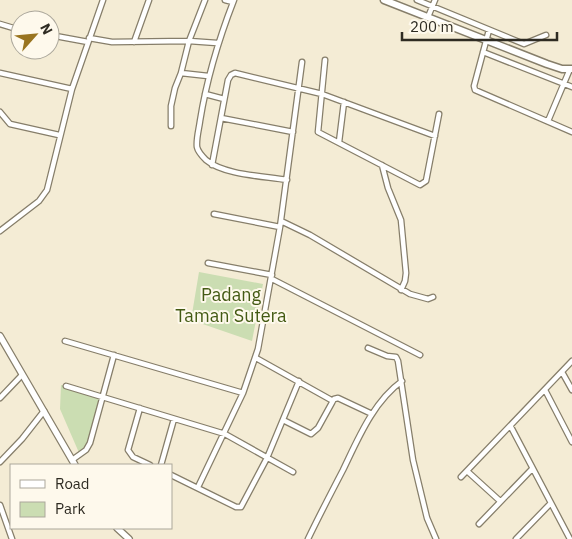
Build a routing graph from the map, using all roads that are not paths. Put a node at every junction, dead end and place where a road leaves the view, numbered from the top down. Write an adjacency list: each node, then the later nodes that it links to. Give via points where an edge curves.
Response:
1 (103, 0): 14 (street)
2 (150, 0): 17 (street)
3 (204, 0): 16 (street)
4 (225, 0): 8 (street)
5 (384, 0): 10 (main road)
6 (418, 0): 9 (street)
7 (435, 0): 9 (street)
8 (233, 1): 18 (street)
9 (432, 6): 10 (street); 11 (street)
10 (428, 17): 15 (main road)
11 (489, 30): 12 (street, via 526,44); 15 (street)
12 (546, 35)
13 (60, 36): 14 (street)
14 (89, 40): 17 (street); 29 (street)
15 (486, 40): 19 (street); 22 (main road, via 555,67)
16 (189, 41): 17 (street); 18 (street); 24 (street)
17 (134, 42)
18 (217, 43): 25 (street)
19 (483, 52): 26 (street); 37 (street, via 475,90)
20 (325, 60): 31 (street)
21 (302, 62): 28 (street)
22 (571, 69): 26 (street)
23 (0, 73): 29 (street)
24 (181, 74): 25 (street); 38 (street, via 171,106)
25 (208, 76): 30 (street)
26 (564, 84): 27 (street); 37 (street)
27 (572, 87)
28 (299, 88): 31 (street); 32 (street, via 235,73 228,78); 39 (street)
29 (72, 89): 41 (street)
30 (205, 94): 32 (street); 44 (street, via 197,145 201,155)
31 (322, 94): 33 (street); 43 (street, via 317,131)
32 (224, 99): 36 (street)
33 (344, 102): 42 (street); 43 (street)
34 (0, 112): 41 (street, via 10,124)
35 (439, 114): 42 (street)
36 (221, 118): 39 (street); 44 (street)
37 (548, 121): 40 (street)
38 (171, 126)
39 (293, 132): 46 (street)
40 (572, 132)
41 (60, 135): 50 (street, via 43,196)
42 (435, 136): 45 (street, via 426,181 422,184)
43 (339, 142): 45 (street)
44 (212, 164): 46 (street, via 235,172)
45 (382, 165): 53 (street, via 401,220 406,272)
46 (286, 180): 48 (street)
47 (214, 214): 49 (street)
48 (281, 221): 49 (street); 53 (street)
49 (280, 227): 52 (street)
50 (0, 231)
51 (208, 263): 52 (street)
52 (272, 277): 59 (street); 60 (street)
53 (401, 290): 54 (street, via 428,299)
54 (433, 297)
55 (0, 336): 63 (street)
56 (65, 341): 58 (street)
57 (368, 348): 65 (street, via 397,359)
58 (114, 355): 69 (street); 70 (street)
59 (420, 355)
60 (256, 358): 64 (street); 69 (street)
61 (572, 361): 62 (street)
62 (562, 372): 67 (street); 68 (street)
63 (22, 375): 71 (street); 74 (street)
64 (299, 381): 72 (street); 77 (street)
65 (402, 381): 75 (street); 102 (street, via 415,469 427,518)
66 (66, 386): 70 (street)
67 (545, 390): 78 (street); 80 (street)
68 (572, 390)
69 (243, 393): 81 (street)
70 (103, 397): 73 (street); 85 (street, via 88,447)
71 (0, 398)
72 (333, 401): 75 (street, via 338,398); 77 (street, via 311,434)
73 (140, 408): 76 (street); 86 (street, via 128,450 132,457)
74 (44, 411): 84 (street); 85 (street)
75 (372, 414): 101 (street)
76 (174, 419): 81 (street); 87 (street)
77 (284, 420): 83 (street)
78 (511, 427): 88 (street); 89 (street)
79 (572, 428): 80 (street)
80 (566, 431): 82 (street)
81 (224, 434): 83 (street); 93 (street)
82 (572, 442)
83 (267, 458): 90 (street); 93 (street, via 241,507)
84 (0, 462)
85 (74, 463)
86 (148, 464)
87 (161, 464)
88 (532, 469): 94 (street); 95 (street)
89 (467, 471): 92 (street); 94 (street)
90 (293, 472)
91 (172, 475): 93 (street)
92 (461, 477)
93 (198, 487)
94 (500, 502): 97 (street)
95 (550, 504): 103 (street); 104 (street)
96 (0, 505): 99 (street)
97 (479, 524)
98 (117, 529): 100 (street)
99 (12, 539)
100 (129, 539)
101 (308, 539)
102 (436, 539)
103 (516, 539)
104 (570, 539)

